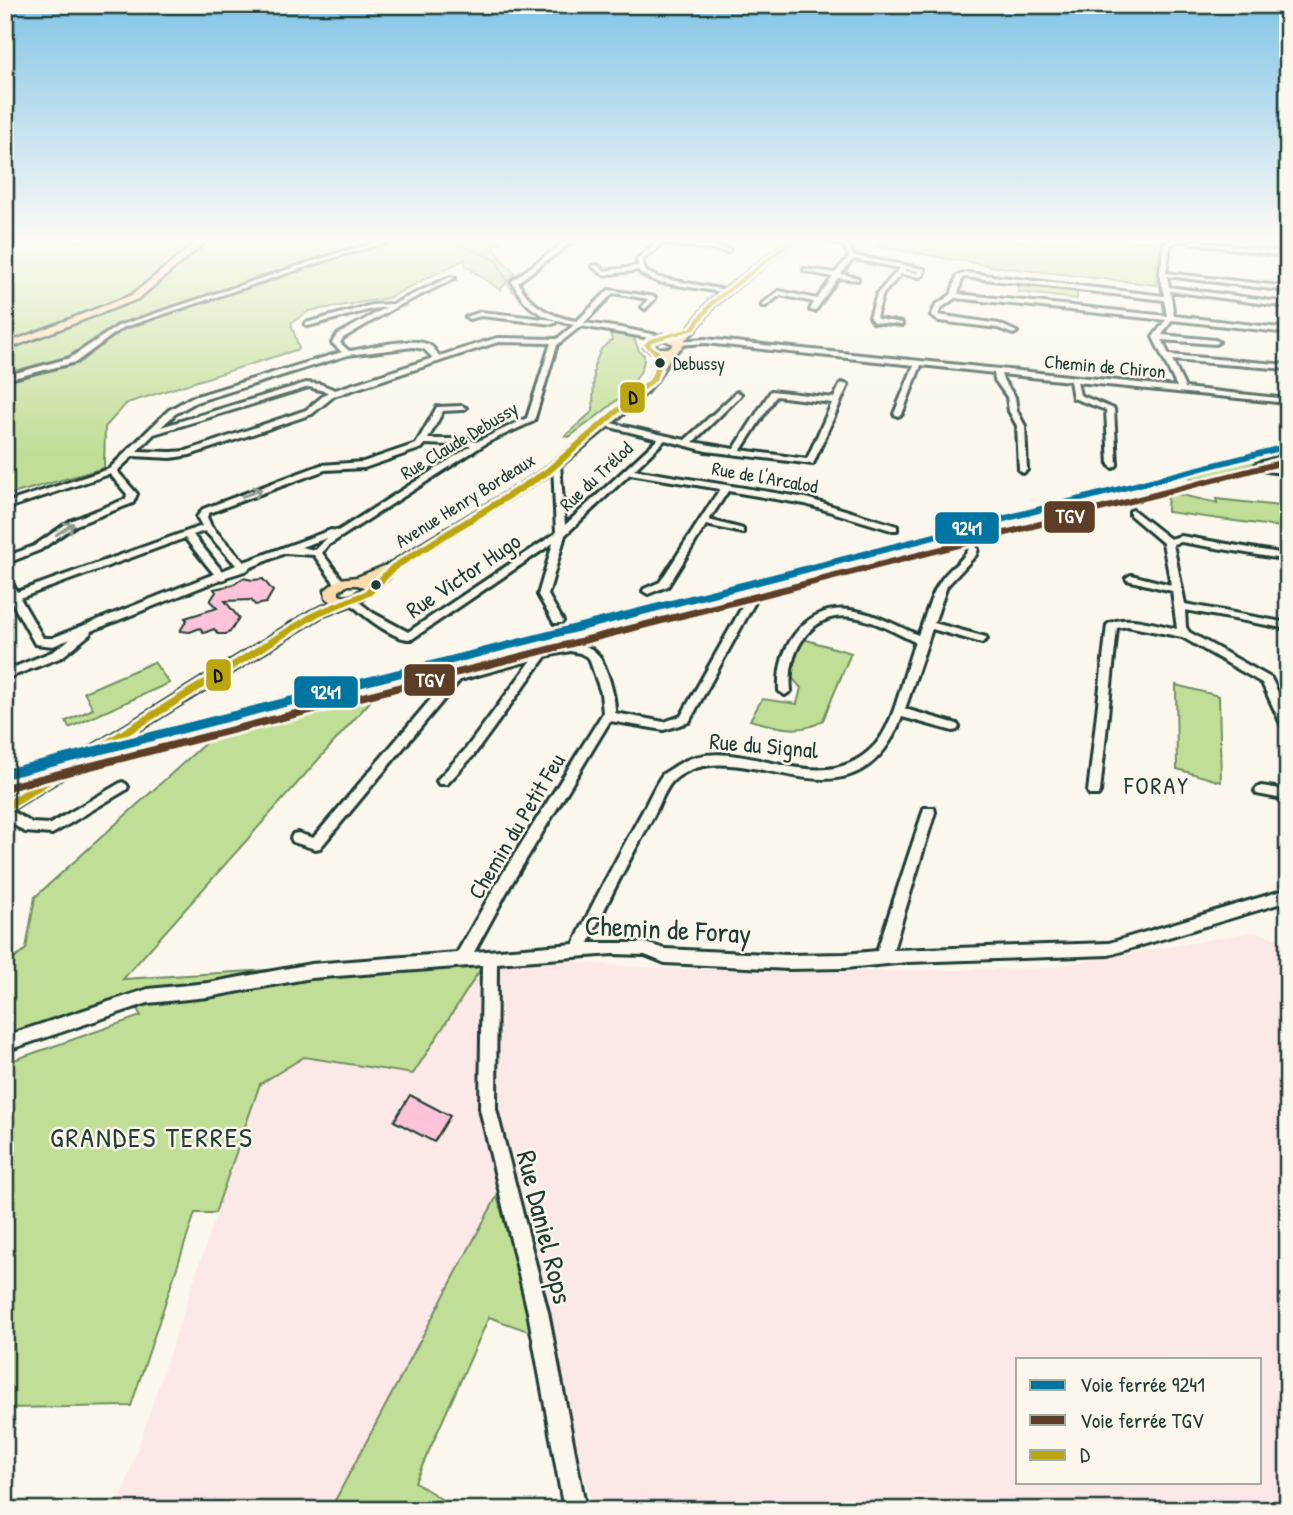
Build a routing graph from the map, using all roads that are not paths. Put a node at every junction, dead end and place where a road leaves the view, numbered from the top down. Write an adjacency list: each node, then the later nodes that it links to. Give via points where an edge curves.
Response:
1 (97, 312): 25 (main road)
2 (166, 312): 34 (street, via 120,327 74,360)
3 (352, 312): 16 (street)
4 (384, 312): 27 (street, via 336,340)
5 (540, 312): 15 (street)
6 (589, 312): 15 (street, Rue Claude Debussy)
7 (705, 312): 22 (main road, Avenue Henry Bordeaux)
8 (875, 312): 17 (street, via 876,321)
9 (925, 312): 12 (street)
10 (1090, 312): 14 (street)
11 (1170, 312): 14 (street)
12 (934, 313): 19 (street, via 939,319)
13 (470, 317): 15 (street, via 481,314)
14 (1171, 317): 18 (street); 20 (street)
15 (577, 323): 21 (street); 23 (street, Rue Claude Debussy)
16 (308, 324)
17 (900, 324)
18 (1288, 331)
19 (1013, 332)
20 (1157, 337): 24 (street); 28 (street)
21 (657, 339): 22 (main road); 22 (main road); 26 (main road, via 649,347)
22 (683, 340): 26 (main road); 30 (main road, Avenue Henry Bordeaux); 31 (street, Chemin de Chiron)
23 (557, 341): 29 (street, via 504,339); 49 (street, Rue Claude Debussy, via 531,419)
24 (1215, 342)
25 (5, 347)
26 (656, 351): 30 (main road)
27 (347, 353): 29 (street, via 415,344 427,346); 45 (street, via 184,404)
28 (1166, 358): 32 (street); 37 (street)
29 (438, 359): 38 (street)
30 (660, 363): 44 (main road, Avenue Henry Bordeaux, via 653,380)
31 (918, 363): 33 (street, Chemin de Chiron); 43 (street)
32 (1288, 367)
33 (997, 371): 35 (street, Chemin de Chiron); 55 (street, via 1021,426)
34 (5, 378)
35 (1073, 379): 37 (street, Chemin de Chiron); 54 (street, via 1076,396 1110,410)
36 (844, 386): 40 (street)
37 (1182, 389): 41 (street, Chemin de Chiron)
38 (331, 394): 45 (street, via 326,388 309,385); 51 (street, via 309,412 187,453)
39 (737, 394): 48 (street)
40 (837, 401): 50 (street, via 774,393); 50 (street, via 810,463)
41 (1288, 401)
42 (462, 408): 47 (street, via 440,409)
43 (898, 414)
44 (605, 424): 46 (street); 53 (main road, Avenue Henry Bordeaux)
45 (151, 433): 51 (street)
46 (663, 438): 48 (street); 57 (street, Rue du Trélod)
47 (424, 441): 49 (street); 64 (street, one-way to 47, via 203,513 213,507 324,467 372,463)
48 (685, 444): 50 (street)
49 (477, 445): 63 (street, Rue Claude Debussy)
50 (736, 452)
51 (132, 453): 56 (street)
52 (1288, 455): 58 (street, via 1260,464)
53 (556, 465): 68 (street); 80 (main road, Avenue Henry Bordeaux)
54 (1113, 465)
55 (1023, 470)
56 (112, 471): 60 (street); 74 (street, one-way to 56, via 37,548 73,523 130,501 132,494)
57 (626, 471): 59 (street, Rue de l'Arcalod); 68 (street, Rue du Trélod)
58 (1288, 471)
59 (726, 487): 62 (street); 65 (street, Rue de l'Arcalod, via 806,500)
60 (5, 506)
61 (1133, 513): 69 (street)
62 (704, 522): 66 (street); 82 (street, via 664,584)
63 (347, 526): 71 (street, Rue Claude Debussy); 72 (street, Rue Claude Debussy)
64 (207, 527): 67 (street); 75 (street)
65 (894, 528)
66 (740, 531)
67 (187, 534): 76 (street); 83 (street)
68 (561, 534): 84 (street, Rue Victor Hugo, via 408,637); 87 (street, Rue du Trélod, via 543,595)
69 (1168, 542): 73 (street, via 1181,539); 81 (street)
70 (973, 549): 88 (street, Rue du Signal, via 967,563 945,581)
71 (284, 550): 72 (street, Rue Claude Debussy); 75 (street, Rue Claude Debussy)
72 (317, 553): 79 (street)
73 (1282, 556)
74 (5, 561)
75 (244, 568): 76 (street, Rue Claude Debussy)
76 (221, 577): 90 (street, Rue Claude Debussy)
77 (1131, 578): 81 (street)
78 (5, 580): 83 (street)
79 (340, 583): 80 (main road); 84 (main road, via 332,590)
80 (364, 585): 84 (main road, Avenue Henry Bordeaux, via 363,597)
81 (1176, 589): 86 (street)
82 (648, 591)
83 (15, 597): 90 (street, Rue Claude Debussy, via 39,640 53,642)
84 (343, 600): 108 (main road)
85 (750, 602): 100 (street, via 685,719 664,726)
86 (1180, 606): 89 (street); 91 (street)
87 (558, 621)
88 (930, 625): 92 (street); 93 (street, Rue du Signal)
89 (1288, 626)
90 (92, 628): 95 (street, Rue Claude Debussy, via 58,654)
91 (1185, 634): 96 (street, via 1260,676); 106 (street, via 1127,623 1112,625)
92 (982, 639)
93 (922, 641): 97 (street, via 858,613 818,618 793,645 783,676); 99 (street, Rue du Signal)
94 (543, 653): 100 (street, via 567,647 592,655 612,706); 103 (street, via 470,753); 110 (street, via 456,677 326,834 315,844)
95 (5, 675)
96 (1272, 690): 98 (street); 101 (street)
97 (785, 691)
98 (1288, 693)
99 (897, 711): 102 (street); 112 (street, Rue du Signal, via 878,749 840,772 798,774 721,760 695,762 674,771 600,902)
100 (607, 716): 115 (street, Chemin du Petit Feu)
101 (1288, 726)
102 (953, 727)
103 (443, 781)
104 (122, 787): 108 (street, via 52,829 30,828)
105 (1261, 791): 107 (street)
106 (1094, 792)
107 (1288, 795)
108 (5, 810)
109 (929, 812): 114 (street)
110 (298, 838)
111 (1288, 895): 114 (street, Chemin de Foray, via 1109,949)
112 (579, 950): 113 (street, Chemin de Foray); 114 (street, Chemin de Foray, via 633,948 665,956 788,962)
113 (490, 956): 115 (street, Chemin de Foray); 117 (street, Rue Daniel Rops, via 488,1109 538,1312)
114 (883, 957)
115 (462, 959): 116 (street, Chemin de Foray, via 311,971 148,996)
116 (5, 1044)
117 (575, 1510)

